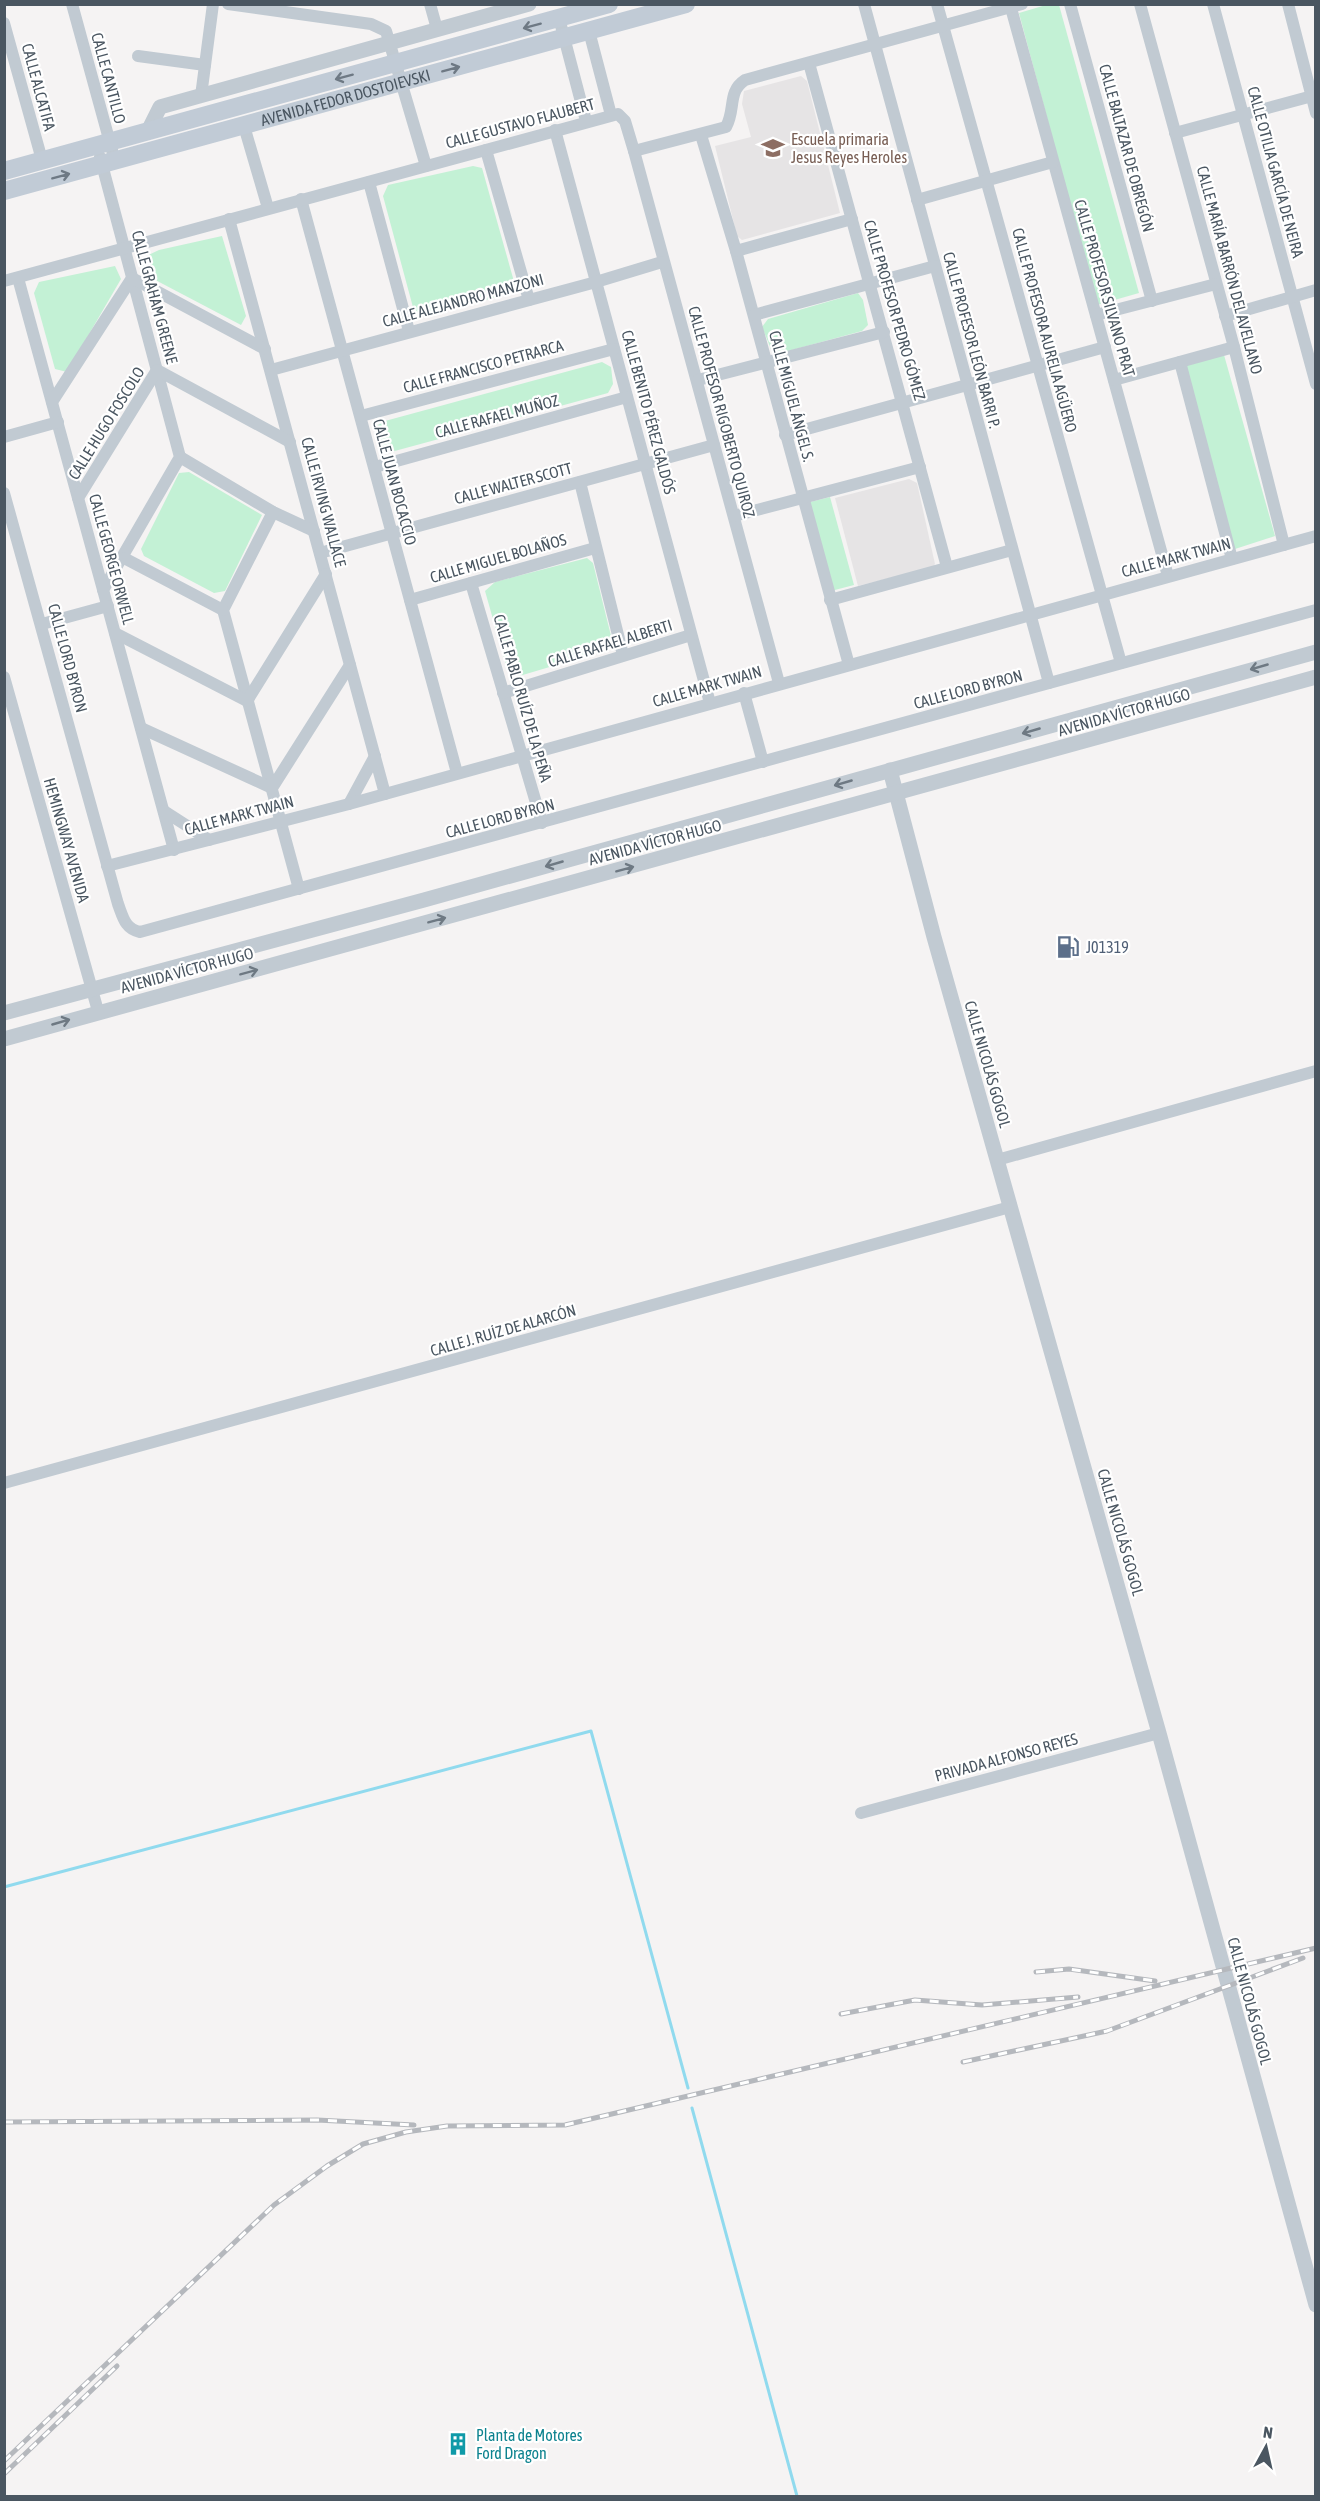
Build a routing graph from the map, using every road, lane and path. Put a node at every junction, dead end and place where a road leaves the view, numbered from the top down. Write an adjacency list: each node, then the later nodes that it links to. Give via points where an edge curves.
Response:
1 (72, 4): 40 (street, CALLE CANTILLO)
2 (213, 4): 27 (street)
3 (228, 4): 22 (street, via 371,24 386,31)
4 (430, 4): 19 (street)
5 (529, 4): 15 (street)
6 (609, 4): 16 (main road, AVENIDA FEDOR DOSTOIEVSKI)
7 (686, 4): 20 (main road, AVENIDA FEDOR DOSTOIEVSKI)
8 (864, 4): 23 (street, CALLE PROFESOR LEÓN BARRI P.)
9 (937, 4): 18 (street, CALLE PROFESORA AURELIA AGÜERO)
10 (1070, 4): 69 (street, CALLE BALTAZAR DE OBREGÓN)
11 (1140, 4): 38 (street, CALLE MARÍA BARRÓN DEL AVELLANO)
12 (1213, 4): 32 (street, CALLE OTILIA GARCÍA DE NEIRA)
13 (1288, 4): 30 (street)
14 (1017, 6): 18 (street); 44 (street, CALLE PROFESOR SILVANO PRAT)
15 (487, 10): 19 (street)
16 (559, 18): 21 (street); 25 (main road, AVENIDA FEDOR DOSTOIEVSKI, one-way to 25)
17 (4, 23): 43 (street, CALLE ALCATIFA)
18 (944, 26): 23 (street); 48 (street, CALLE PROFESORA AURELIA AGÜERO)
19 (437, 28): 22 (street)
20 (589, 31): 21 (main road, AVENIDA FEDOR DOSTOIEVSKI); 33 (street)
21 (564, 38): 28 (main road, AVENIDA FEDOR DOSTOIEVSKI, one-way to 21); 34 (street)
22 (390, 41): 25 (street); 29 (street)
23 (876, 44): 26 (street); 52 (street, CALLE PROFESOR LEÓN BARRI P.)
24 (138, 56): 27 (street)
25 (396, 63): 28 (street); 37 (main road, AVENIDA FEDOR DOSTOIEVSKI, one-way to 37)
26 (809, 63): 39 (street, via 737,86 726,127); 55 (street, CALLE PROFESOR PEDRO GÓMEZ)
27 (205, 64): 29 (street)
28 (401, 82): 35 (main road, AVENIDA FEDOR DOSTOIEVSKI); 46 (street)
29 (201, 96): 37 (street, via 160,107)
30 (1313, 96): 31 (street); 32 (street)
31 (1316, 113)
32 (1243, 114): 38 (street); 67 (street, CALLE OTILIA GARCÍA DE NEIRA)
33 (611, 115): 34 (street, CALLE GUSTAVO FLAUBERT); 42 (street, CALLE GUSTAVO FLAUBERT, via 623,117)
34 (586, 121): 36 (street, CALLE GUSTAVO FLAUBERT)
35 (244, 126): 45 (main road, AVENIDA FEDOR DOSTOIEVSKI); 53 (street)
36 (555, 130): 41 (street, CALLE GUSTAVO FLAUBERT); 63 (street, CALLE BENITO PÉREZ GALDÓS)
37 (148, 131): 40 (main road, AVENIDA FEDOR DOSTOIEVSKI)
38 (1175, 133): 65 (street, CALLE MARÍA BARRÓN DEL AVELLANO)
39 (701, 135): 42 (street); 57 (street, CALLE MIGUEL ÁNGEL S.)
40 (103, 143): 43 (main road, AVENIDA FEDOR DOSTOIEVSKI); 45 (street, CALLE GRAHAM GREENE)
41 (486, 150): 46 (street, CALLE GUSTAVO FLAUBERT); 68 (street)
42 (634, 151): 58 (street, CALLE PROFESOR RIGOBERTO QUIROZ)
43 (42, 160): 47 (main road, AVENIDA FEDOR DOSTOIEVSKI)
44 (1053, 162): 48 (street); 71 (street, CALLE PROFESOR SILVANO PRAT)
45 (109, 163): 50 (main road, AVENIDA FEDOR DOSTOIEVSKI, one-way to 45); 56 (street, CALLE GRAHAM GREENE)
46 (426, 166): 49 (street, CALLE GUSTAVO FLAUBERT)
47 (4, 171)
48 (987, 180): 52 (street); 82 (street, CALLE PROFESORA AURELIA AGÜERO)
49 (369, 182): 51 (street, CALLE GUSTAVO FLAUBERT); 73 (street)
50 (4, 191)
51 (302, 199): 53 (street, CALLE GUSTAVO FLAUBERT); 79 (street, CALLE JUAN BOCACCIO)
52 (917, 200): 59 (street, CALLE PROFESOR LEÓN BARRI P.)
53 (268, 208): 54 (street, CALLE GUSTAVO FLAUBERT)
54 (229, 219): 56 (street, CALLE GUSTAVO FLAUBERT); 77 (street, CALLE IRVING WALLACE)
55 (852, 219): 57 (street); 64 (street, CALLE PROFESOR PEDRO GÓMEZ)
56 (125, 247): 60 (street, CALLE GUSTAVO FLAUBERT); 61 (street, CALLE GRAHAM GREENE)
57 (736, 251): 70 (street, CALLE MIGUEL ÁNGEL S.)
58 (662, 261): 63 (street, CALLE ALEJANDRO MANZONI); 85 (street, CALLE PROFESOR RIGOBERTO QUIROZ)
59 (935, 266): 64 (street); 87 (street, CALLE PROFESOR LEÓN BARRI P.)
60 (18, 278): 62 (street, CALLE GUSTAVO FLAUBERT); 90 (street, CALLE GEORGE ORWELL)
61 (132, 278): 77 (street); 83 (street, CALLE GRAHAM GREENE); 90 (street)
62 (4, 281)
63 (596, 282): 68 (street, CALLE ALEJANDRO MANZONI); 78 (street, CALLE BENITO PÉREZ GALDÓS)
64 (870, 283): 70 (street); 74 (street, CALLE PROFESOR PEDRO GÓMEZ)
65 (1216, 284): 69 (street); 72 (street, CALLE MARÍA BARRÓN DEL AVELLANO)
66 (1316, 290): 67 (street)
67 (1292, 296): 72 (street); 88 (street, CALLE OTILIA GARCÍA DE NEIRA)
68 (529, 300): 73 (street, CALLE ALEJANDRO MANZONI)
69 (1152, 301): 71 (street)
70 (754, 315): 81 (street, CALLE MIGUEL ÁNGEL S.)
71 (1096, 315): 75 (street, CALLE PROFESOR SILVANO PRAT)
72 (1225, 316): 76 (street, CALLE MARÍA BARRÓN DEL AVELLANO)
73 (409, 331): 79 (street, CALLE ALEJANDRO MANZONI)
74 (884, 332): 81 (street); 91 (street, CALLE PROFESOR PEDRO GÓMEZ)
75 (1105, 347): 82 (street); 86 (street, CALLE PROFESOR SILVANO PRAT)
76 (1234, 347): 80 (street); 111 (street, CALLE MARÍA BARRÓN DEL AVELLANO)
77 (265, 349): 84 (street, CALLE IRVING WALLACE)
78 (614, 349): 89 (street, CALLE BENITO PÉREZ GALDÓS); 92 (street, CALLE FRANCISCO PETRARCA)
79 (340, 350): 84 (street, CALLE ALEJANDRO MANZONI); 92 (street, CALLE JUAN BOCACCIO)
80 (1180, 362): 86 (street); 116 (street)
81 (766, 363): 85 (street); 94 (street, CALLE MIGUEL ÁNGEL S.)
82 (1037, 365): 87 (street); 122 (street, CALLE PROFESORA AURELIA AGÜERO)
83 (157, 370): 96 (street, CALLE HUGO FOSCOLO); 98 (street, CALLE GRAHAM GREENE); 104 (street, CALLE HUGO FOSCOLO)
84 (271, 370): 96 (street, CALLE IRVING WALLACE)
85 (698, 380): 97 (street, CALLE PROFESOR RIGOBERTO QUIROZ)
86 (1114, 380): 119 (street, CALLE PROFESOR SILVANO PRAT)
87 (967, 384): 91 (street); 113 (street, CALLE PROFESOR LEÓN BARRI P.)
88 (1316, 384)
89 (627, 397): 99 (street, CALLE BENITO PÉREZ GALDÓS); 100 (street, CALLE RAFAEL MUÑOZ)
90 (52, 402): 93 (street, CALLE GEORGE ORWELL)
91 (903, 402): 94 (street); 101 (street, CALLE PROFESOR PEDRO GÓMEZ)
92 (361, 416): 100 (street, CALLE JUAN BOCACCIO)
93 (58, 422): 95 (street); 104 (street, CALLE GEORGE ORWELL)
94 (785, 435): 105 (street, CALLE MIGUEL ÁNGEL S.)
95 (4, 437)
96 (290, 442): 108 (street, CALLE IRVING WALLACE)
97 (714, 445): 99 (street, CALLE WALTER SCOTT); 107 (street, CALLE PROFESOR RIGOBERTO QUIROZ)
98 (180, 457): 106 (street); 115 (street)
99 (646, 464): 102 (street, CALLE WALTER SCOTT); 131 (street, CALLE BENITO PÉREZ GALDÓS)
100 (375, 467): 109 (street, CALLE JUAN BOCACCIO)
101 (920, 467): 105 (street); 117 (street, CALLE PROFESOR PEDRO GÓMEZ)
102 (580, 482): 109 (street, CALLE WALTER SCOTT); 112 (street)
103 (4, 493): 129 (street, CALLE LORD BYRON)
104 (78, 498): 121 (street, CALLE GEORGE ORWELL)
105 (802, 498): 107 (street); 124 (street, CALLE MIGUEL ÁNGEL S.)
106 (273, 512): 108 (street); 126 (street)
107 (734, 516): 139 (street, CALLE PROFESOR RIGOBERTO QUIROZ)
108 (314, 531): 114 (street, CALLE IRVING WALLACE)
109 (392, 533): 114 (street, CALLE WALTER SCOTT); 123 (street, CALLE JUAN BOCACCIO)
110 (1316, 536): 111 (street, CALLE MARK TWAIN)
111 (1284, 545): 116 (street, CALLE MARK TWAIN)
112 (595, 548): 120 (street, CALLE MIGUEL BOLAÑOS); 133 (street)
113 (1012, 550): 117 (street); 128 (street, CALLE PROFESOR LEÓN BARRI P.)
114 (320, 553): 118 (street, CALLE IRVING WALLACE)
115 (124, 558): 121 (street); 126 (street)
116 (1232, 559): 119 (street, CALLE MARK TWAIN)
117 (947, 567): 124 (street)
118 (326, 574): 135 (street, CALLE IRVING WALLACE); 143 (street)
119 (1168, 576): 122 (street, CALLE MARK TWAIN)
120 (471, 583): 123 (street, CALLE MIGUEL BOLAÑOS); 141 (street, CALLE PABLO RUÍZ DE LA PEÑA)
121 (103, 590): 125 (street, CALLE GEORGE ORWELL)
122 (1102, 595): 128 (street, CALLE MARK TWAIN); 134 (street, CALLE PROFESORA AURELIA AGÜERO)
123 (410, 600): 150 (street, CALLE JUAN BOCACCIO)
124 (830, 600): 136 (street, CALLE MIGUEL ÁNGEL S.)
125 (108, 606): 129 (street); 130 (street, CALLE GEORGE ORWELL)
126 (223, 610): 143 (street)
127 (1316, 610): 134 (street, CALLE LORD BYRON)
128 (1030, 614): 136 (street, CALLE MARK TWAIN); 140 (street, CALLE PROFESOR LEÓN BARRI P.)
129 (42, 624): 160 (street, CALLE LORD BYRON)
130 (115, 633): 143 (street); 145 (street, CALLE GEORGE ORWELL)
131 (691, 635): 133 (street, CALLE RAFAEL ALBERTI); 144 (street, CALLE BENITO PÉREZ GALDÓS)
132 (1316, 652): 149 (street, AVENIDA VÍCTOR HUGO, one-way to 149)
133 (623, 655): 141 (street, CALLE RAFAEL ALBERTI)
134 (1121, 663): 140 (street, CALLE LORD BYRON)
135 (350, 665): 146 (street, CALLE IRVING WALLACE); 151 (street)
136 (849, 665): 139 (street, CALLE MARK TWAIN)
137 (1316, 677): 153 (street, AVENIDA VÍCTOR HUGO)
138 (4, 678): 162 (street, HEMINGWAY AVENIDA)
139 (779, 683): 142 (street, CALLE MARK TWAIN)
140 (1049, 683): 148 (street, CALLE LORD BYRON)
141 (503, 693): 147 (street, CALLE PABLO RUÍZ DE LA PEÑA)
142 (744, 693): 144 (street, CALLE MARK TWAIN); 148 (street)
143 (246, 700): 151 (street)
144 (710, 703): 147 (street, CALLE MARK TWAIN)
145 (141, 728): 151 (street); 155 (street, CALLE GEORGE ORWELL)
146 (375, 756): 152 (street, CALLE IRVING WALLACE); 154 (street)
147 (522, 756): 150 (street, CALLE MARK TWAIN); 157 (street, CALLE PABLO RUÍZ DE LA PEÑA)
148 (763, 762): 157 (street, CALLE LORD BYRON)
149 (890, 770): 153 (street, CALLE NICOLÁS GOGOL); 162 (street, AVENIDA VÍCTOR HUGO, one-way to 162)
150 (457, 773): 152 (street, CALLE MARK TWAIN)
151 (272, 788): 156 (street)
152 (385, 794): 154 (street, CALLE MARK TWAIN)
153 (896, 794): 163 (street, AVENIDA VÍCTOR HUGO, one-way to 153); 167 (street, CALLE NICOLÁS GOGOL)
154 (349, 804): 156 (street, CALLE MARK TWAIN)
155 (164, 812): 158 (street); 159 (street, CALLE GEORGE ORWELL)
156 (282, 821): 158 (street, CALLE MARK TWAIN); 161 (street)
157 (543, 823): 161 (street, CALLE LORD BYRON)
158 (209, 840): 159 (street, CALLE MARK TWAIN)
159 (174, 850): 160 (street, CALLE MARK TWAIN)
160 (107, 866): 161 (street, CALLE LORD BYRON, via 125,922 133,931 140,932)
161 (299, 889)
162 (92, 990): 163 (street, HEMINGWAY AVENIDA); 164 (street, AVENIDA VÍCTOR HUGO)
163 (98, 1011): 165 (street, AVENIDA VÍCTOR HUGO, one-way to 163)
164 (4, 1014)
165 (4, 1039)
166 (1316, 1071): 167 (street)
167 (997, 1160): 168 (street, CALLE NICOLÁS GOGOL)
168 (1010, 1207): 169 (street, CALLE J. RUÍZ DE ALARCÓN); 170 (street, CALLE NICOLÁS GOGOL)
169 (4, 1483)
170 (1159, 1733): 171 (street, PRIVADA ALFONSO REYES); 172 (street, CALLE NICOLÁS GOGOL)
171 (861, 1813)
172 (1316, 2305)

